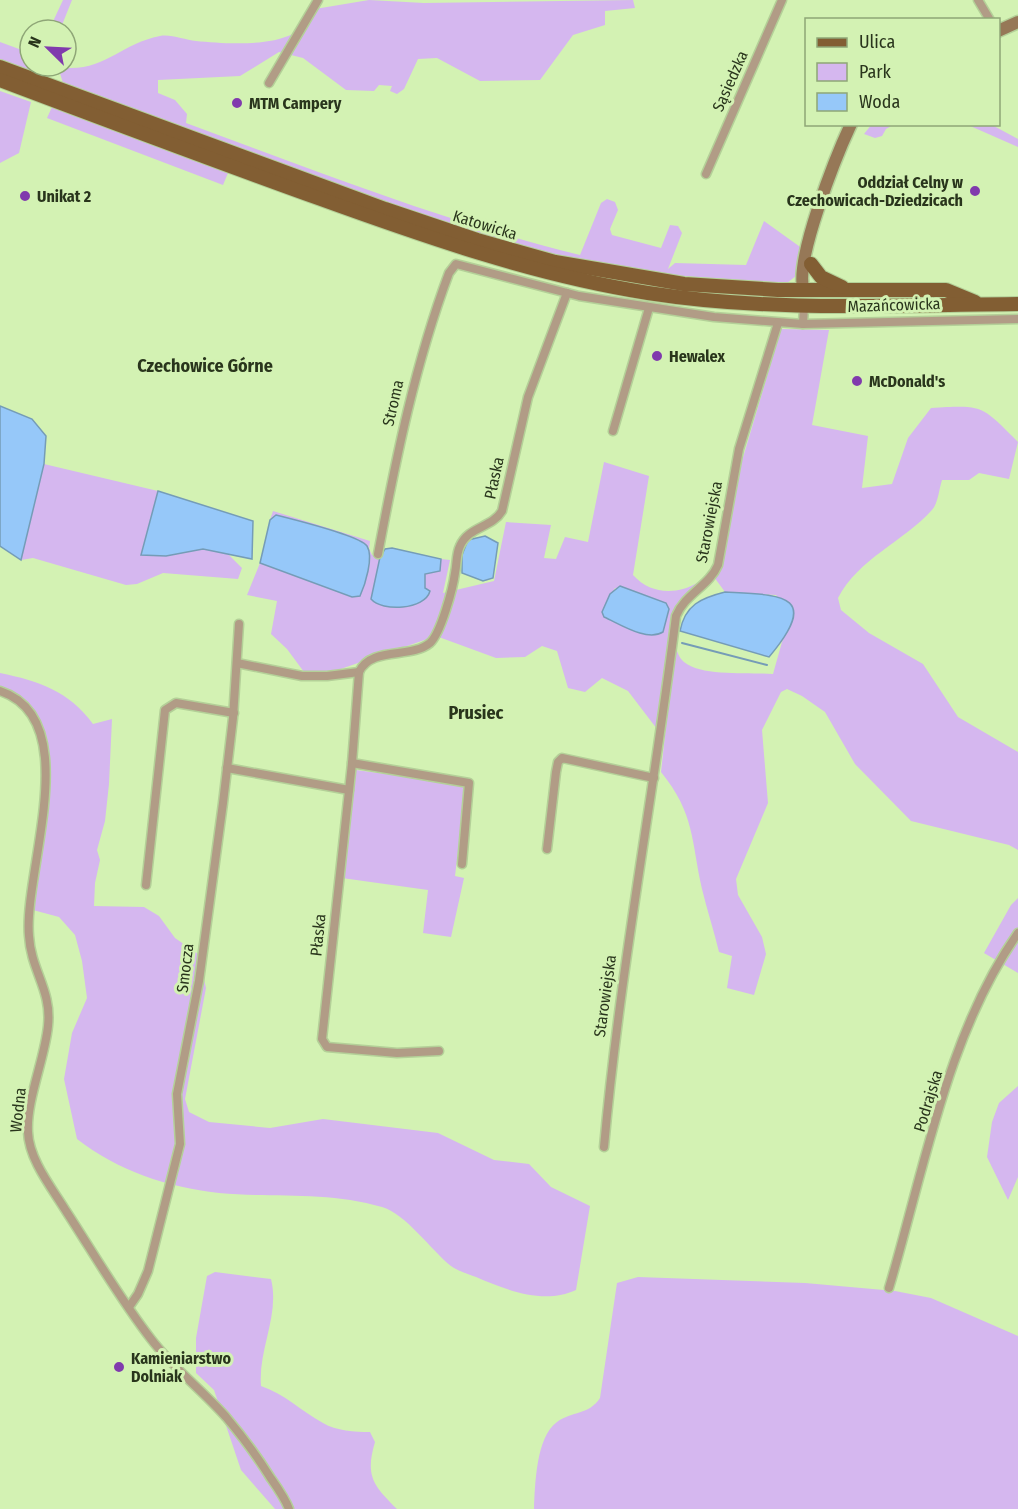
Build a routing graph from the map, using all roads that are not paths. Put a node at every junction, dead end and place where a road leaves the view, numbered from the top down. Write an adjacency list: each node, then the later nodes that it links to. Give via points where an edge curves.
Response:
1 (318, 0): 9 (street)
2 (782, 0): 11 (street, Sąsiedzka)
3 (978, 0): 4 (street)
4 (989, 18)
5 (1018, 22): 6 (street)
6 (1000, 31)
7 (0, 67): 15 (main road, Katowicka, via 504,249 662,281)
8 (0, 80): 19 (main road, Katowicka, via 490,258 649,293)
9 (269, 83)
10 (850, 126): 12 (street)
11 (706, 174)
12 (810, 239): 13 (street); 15 (street, via 801,275)
13 (811, 264): 14 (main road, via 821,277); 15 (street)
14 (850, 290): 15 (main road, Katowicka); 17 (main road, Katowicka, via 946,290)
15 (804, 291): 19 (street)
16 (567, 293): 20 (street); 25 (street, Stroma, via 456,264 449,273 419,359); 28 (street, Płaska, via 528,397 502,511 462,542 436,636 423,647 365,663)
17 (983, 304): 18 (main road, Katowicka); 19 (main road, Katowicka)
18 (1018, 304)
19 (804, 306): 23 (street)
20 (649, 308): 22 (street); 24 (street)
21 (1018, 319): 23 (street, Mazańcowicka)
22 (778, 323): 23 (street); 33 (street, Starowiejska, via 740,449 716,572 686,598 676,616)
23 (804, 324)
24 (613, 431)
25 (378, 554)
26 (239, 624): 27 (street, Smocza)
27 (237, 663): 28 (street, Płaska, via 302,676); 30 (street, Smocza)
28 (359, 672): 31 (street, Płaska)
29 (0, 691): 42 (street, Wodna, via 23,704 39,725 45,749 46,789 29,937 33,961 49,997 48,1026 27,1131 31,1149 48,1183)
30 (234, 713): 32 (street, Smocza); 37 (street, via 176,704 165,710)
31 (352, 763): 34 (street, Płaska); 36 (street, via 469,783)
32 (227, 768): 34 (street); 42 (street, Smocza, via 200,981 177,1094 178,1155 148,1270)
33 (654, 778): 35 (street, via 562,758 556,772); 40 (street, Starowiejska, via 621,985)
34 (349, 790): 39 (street, Płaska, via 321,1039 327,1047 397,1053)
35 (547, 849)
36 (462, 864)
37 (146, 885)
38 (1018, 933): 41 (street, Podrajska, via 978,1004 962,1043)
39 (439, 1051)
40 (603, 1147)
41 (889, 1288)
42 (129, 1306): 43 (street, Wodna, via 158,1347 225,1416 262,1464)
43 (289, 1509)

